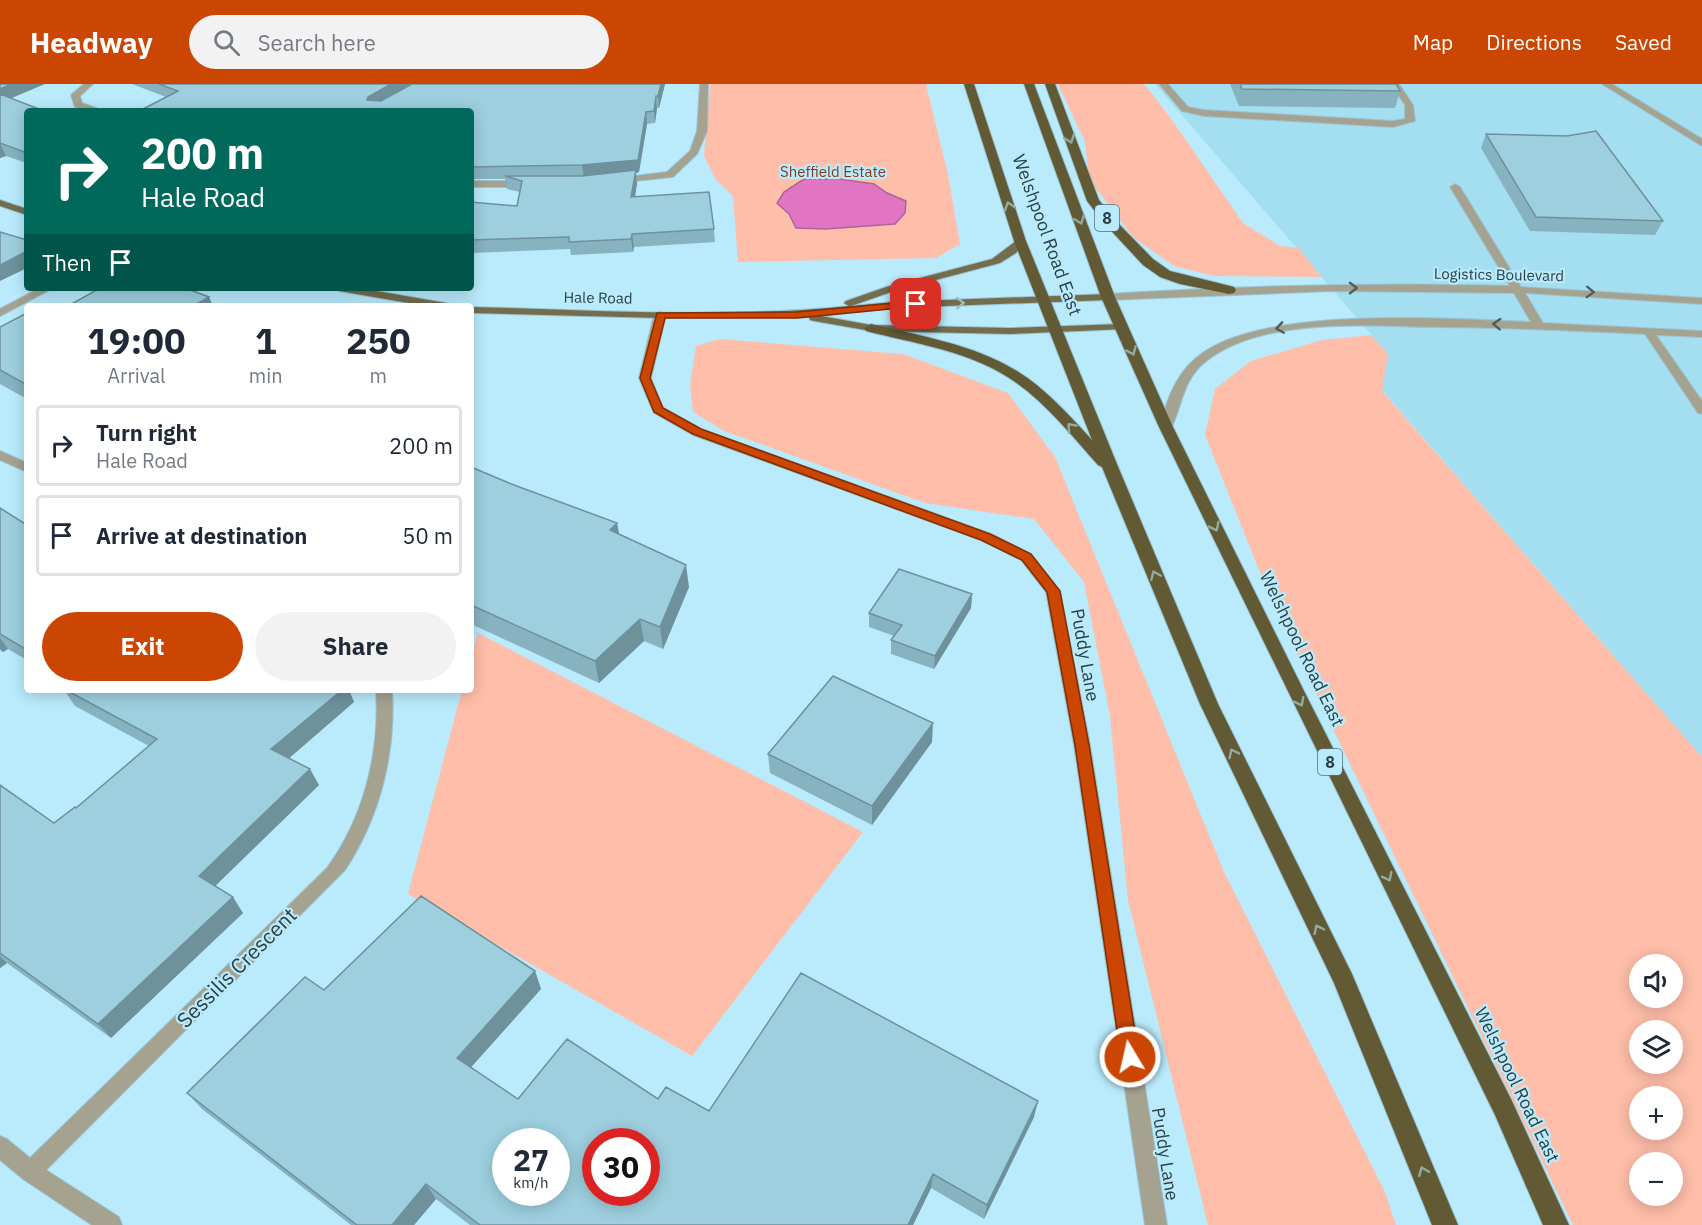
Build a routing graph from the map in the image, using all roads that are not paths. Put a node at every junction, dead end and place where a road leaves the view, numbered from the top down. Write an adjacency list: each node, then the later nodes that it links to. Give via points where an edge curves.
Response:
1 (89, 84): 9 (street, via 75,95 78,105)
2 (704, 84): 11 (street, via 702,131 694,152 669,175)
3 (969, 84): 17 (highway, Welshpool Road East, one-way to 3)
4 (1029, 84): 22 (highway, Welshpool Road East / 8, one-way to 22)
5 (1050, 84): 19 (highway, 8, one-way to 19, via 1093,201 1108,220 1148,262 1165,273)
6 (1163, 84): 7 (street, via 1185,109 1204,113 1393,124 1410,121 1409,105)
7 (1395, 84)
8 (1606, 84): 10 (street)
9 (89, 108)
10 (1702, 143)
11 (608, 181)
12 (539, 183): 13 (street)
13 (474, 184)
14 (1455, 187): 18 (street)
15 (0, 203): 16 (main road)
16 (24, 211)
17 (1020, 241): 23 (highway, Welshpool Road East); 27 (main road, via 996,261 890,289)
18 (1517, 289): 19 (street, Logistics Boulevard, one-way to 18); 24 (street, Logistics Boulevard, one-way to 24); 31 (street)
19 (1229, 290): 22 (street, Logistics Boulevard)
20 (42, 291): 28 (street)
21 (357, 291): 25 (main road)
22 (1108, 297): 23 (main road, Hale Road); 32 (highway, Welshpool Road East / 8)
23 (1044, 300): 27 (main road, Hale Road, one-way to 23, via 892,305); 34 (highway, Welshpool Road East)
24 (1702, 301)
25 (428, 303)
26 (474, 310): 29 (main road, Hale Road)
27 (825, 312): 30 (main road, Hale Road)
28 (0, 313)
29 (660, 315): 30 (main road, Hale Road); 46 (street, Puddy Lane, via 645,378 658,410 697,432 986,537 1026,557 1053,591 1082,745)
30 (797, 315): 33 (main road, Hale Road)
31 (1539, 326): 35 (street); 38 (street, one-way to 38, via 1338,324 1255,333 1207,355 1186,375 1173,398)
32 (1121, 327): 34 (main road, Hale Road); 38 (highway, Welshpool Road East / 8, one-way to 38)
33 (871, 328): 34 (main road, Hale Road); 41 (highway, one-way to 33, via 1034,389 1010,372 974,356)
34 (1055, 330): 41 (highway, Welshpool Road East)
35 (1648, 331): 36 (street); 37 (street)
36 (1702, 334)
37 (1702, 410)
38 (1166, 427): 48 (highway, Welshpool Road East / 8, one-way to 48, via 1503,1107)
39 (0, 455): 40 (street)
40 (24, 467)
41 (1111, 470): 47 (highway, Welshpool Road East, one-way to 41, via 1348,991 1209,704)
42 (384, 693): 44 (street, Sessilis Crescent, via 385,729 370,799 356,837 333,873)
43 (0, 1146): 44 (street)
44 (30, 1172): 45 (street)
45 (111, 1225)
46 (1156, 1225)
47 (1445, 1225)
48 (1556, 1225)

